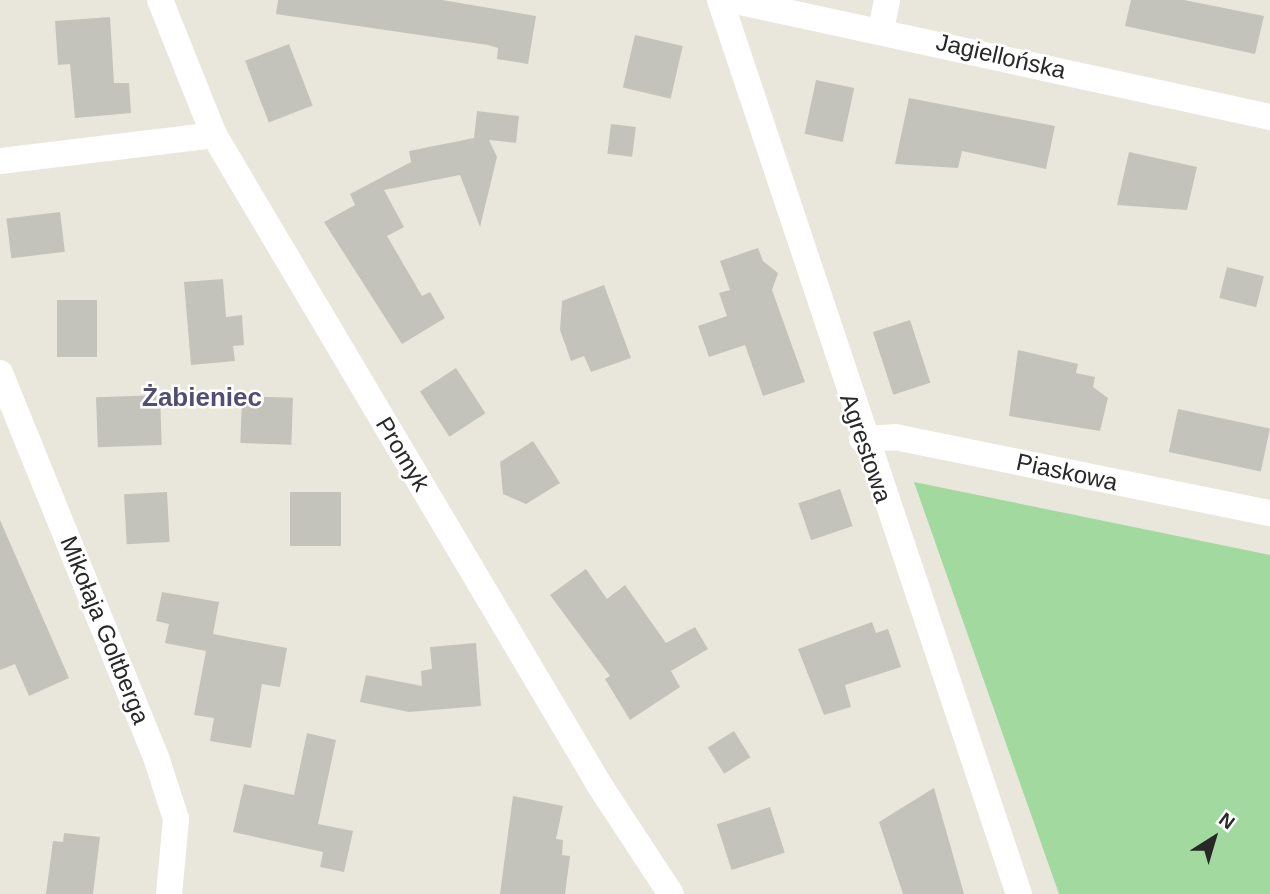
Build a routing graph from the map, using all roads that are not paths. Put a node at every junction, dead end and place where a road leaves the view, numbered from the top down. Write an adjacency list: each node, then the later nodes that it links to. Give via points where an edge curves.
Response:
1 (160, 0): 7 (street, Promyk)
2 (720, 0): 10 (street, Agrestowa)
3 (731, 0): 5 (street, Jagiellońska)
4 (887, 0): 5 (street)
5 (881, 29): 6 (street, Jagiellońska)
6 (1270, 117)
7 (214, 135): 8 (street); 13 (street, Promyk, via 600,786)
8 (0, 161)
9 (0, 373): 12 (street, Mikołaja Goltberga, via 157,760 176,819)
10 (863, 439): 11 (street, Piaskowa, via 895,437); 14 (street, Agrestowa)
11 (1270, 513)
12 (169, 894)
13 (671, 894)
14 (1020, 894)

